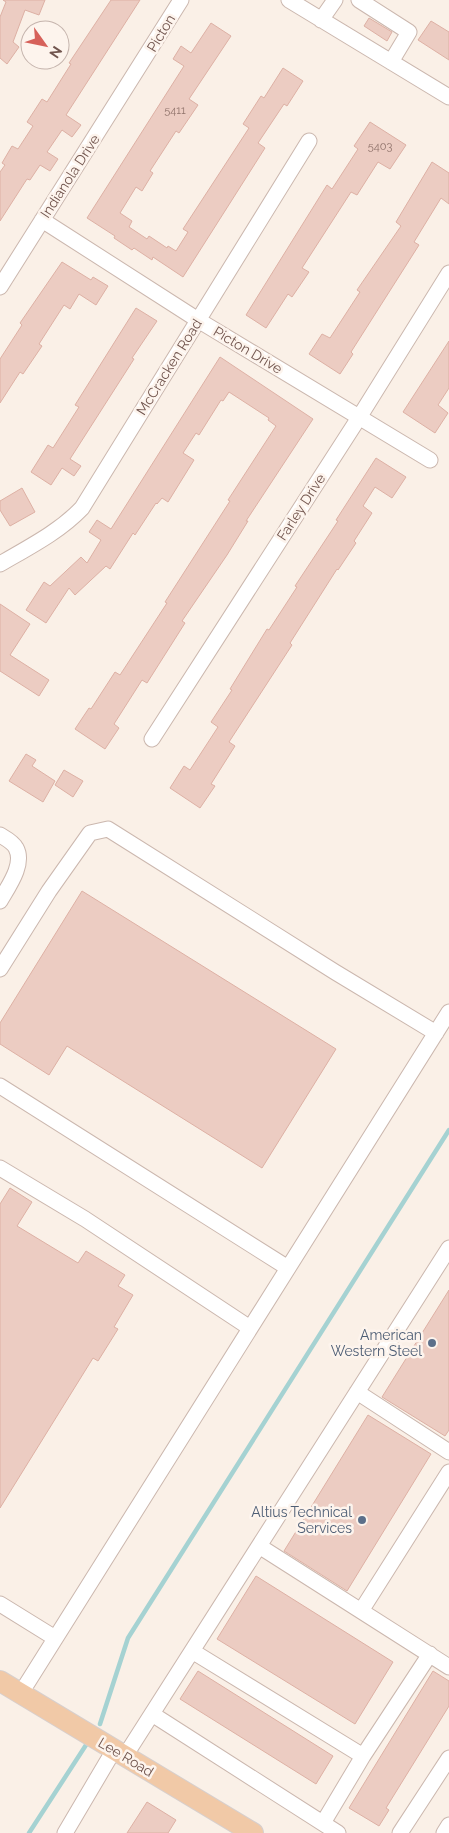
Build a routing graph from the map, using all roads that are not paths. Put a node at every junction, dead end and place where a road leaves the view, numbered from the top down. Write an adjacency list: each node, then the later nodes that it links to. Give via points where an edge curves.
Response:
1 (181, 0): 7 (street, Picton)
2 (289, 0): 5 (street)
3 (335, 0): 5 (street)
4 (359, 0): 6 (street, via 409,32)
5 (321, 20): 6 (street)
6 (391, 62): 8 (street)
7 (141, 66): 10 (street, Indianola Drive)
8 (449, 97)
9 (309, 141): 13 (street, McCracken Road)
10 (42, 220): 12 (street, Indianola Drive); 13 (street, Picton Drive)
11 (449, 273): 14 (street, Farley Drive)
12 (0, 286)
13 (198, 320): 14 (street, Picton Drive); 16 (street, McCracken Road, via 82,508 58,529)
14 (360, 416): 15 (street, Picton Drive); 17 (street, Farley Drive)
15 (430, 460)
16 (0, 564)
17 (152, 740)
18 (0, 835): 19 (street, via 16,848 18,859 10,885)
19 (0, 901)
20 (0, 968): 22 (street, via 90,833 108,829)
21 (449, 1012): 22 (street)
22 (436, 1033): 26 (street)
23 (0, 1086): 26 (street)
24 (0, 1168): 27 (street, via 85,1219)
25 (449, 1248): 28 (street)
26 (288, 1268): 27 (street)
27 (250, 1328): 34 (street)
28 (357, 1392): 29 (street); 31 (street)
29 (449, 1452)
30 (449, 1472): 33 (street)
31 (259, 1546): 33 (street); 35 (street)
32 (0, 1604): 34 (street)
33 (361, 1611): 36 (street)
34 (55, 1638): 39 (street)
35 (192, 1651): 40 (street); 42 (street)
36 (430, 1654): 37 (street); 42 (street)
37 (449, 1667)
38 (0, 1681): 39 (main road, Lee Road)
39 (21, 1693): 41 (main road, Lee Road)
40 (152, 1714): 41 (street); 44 (street)
41 (120, 1753): 46 (street); 47 (main road, Lee Road)
42 (363, 1756): 44 (street)
43 (449, 1758): 49 (street)
44 (323, 1824): 48 (street)
45 (449, 1825): 50 (street)
46 (65, 1833)
47 (253, 1833)
48 (338, 1833)
49 (400, 1833)
50 (444, 1833)

